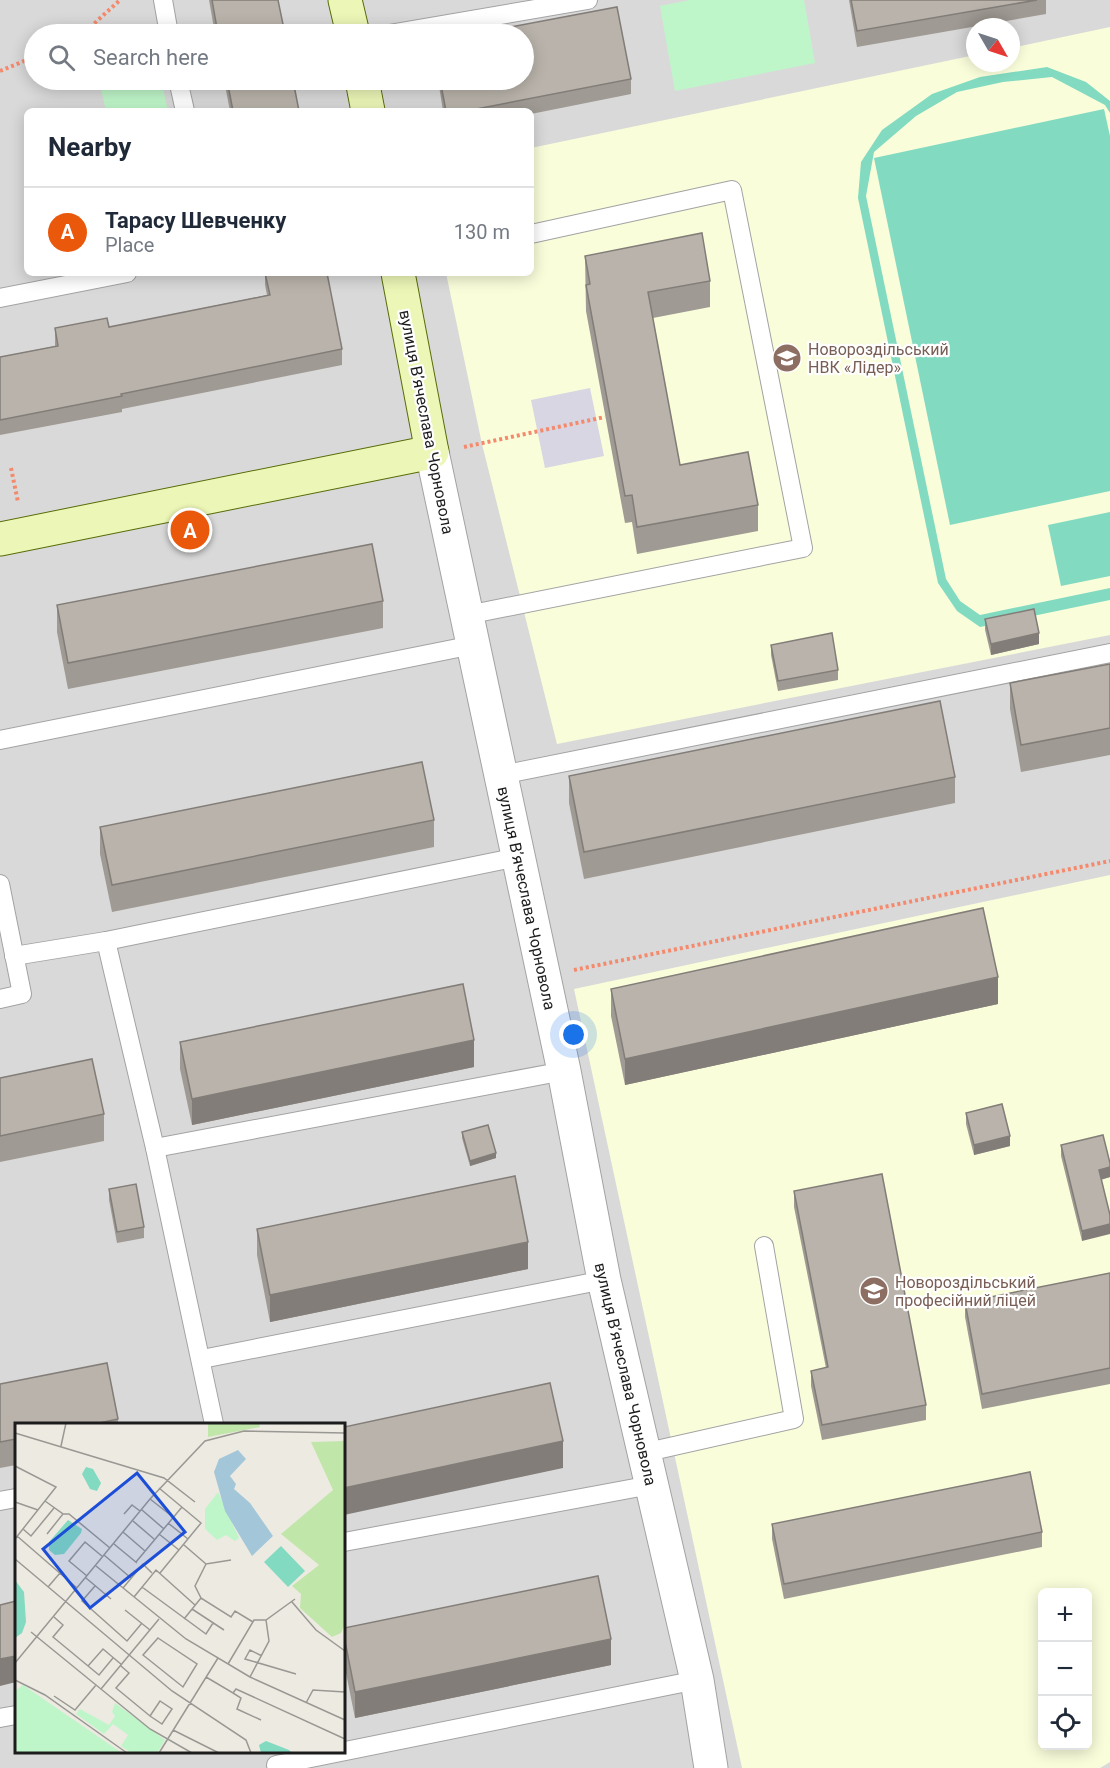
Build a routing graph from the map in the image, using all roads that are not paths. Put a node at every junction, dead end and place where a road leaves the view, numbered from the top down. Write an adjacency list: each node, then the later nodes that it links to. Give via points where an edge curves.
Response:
1 (163, 0): 4 (lane)
2 (345, 0): 5 (street)
3 (588, 0): 6 (lane)
4 (167, 24)
5 (351, 24)
6 (448, 24)
7 (180, 90): 9 (lane)
8 (364, 90): 10 (street)
9 (183, 108)
10 (367, 108)
11 (534, 233): 17 (lane, via 732,189 803,548)
12 (112, 276): 14 (lane)
13 (399, 276): 15 (street, вулиця Вʼячеслава Чорновола)
14 (0, 298)
15 (443, 450): 16 (street); 17 (street, вулиця Вʼячеслава Чорновола)
16 (0, 539)
17 (470, 630): 19 (lane); 20 (street, вулиця Вʼячеслава Чорновола)
18 (1110, 653): 20 (lane)
19 (0, 740)
20 (501, 775): 21 (street, вулиця Вʼячеслава Чорновола)
21 (518, 857): 23 (lane); 26 (street, вулиця Вʼячеслава Чорновола)
22 (0, 884): 24 (lane)
23 (106, 941): 24 (lane); 27 (lane)
24 (14, 956): 25 (lane, via 22,994)
25 (0, 999)
26 (564, 1071): 27 (lane); 29 (street, вулиця Вʼячеслава Чорновола)
27 (155, 1148): 30 (lane)
28 (764, 1246): 32 (lane, via 794,1419)
29 (604, 1280): 30 (lane); 32 (street, вулиця Вʼячеслава Чорновола)
30 (202, 1359): 31 (lane)
31 (214, 1423)
32 (644, 1453): 33 (street, вулиця Вʼячеслава Чорновола)
33 (651, 1485): 36 (lane); 37 (street, вулиця Вʼячеслава Чорновола)
34 (15, 1498): 35 (lane)
35 (0, 1501)
36 (345, 1542)
37 (697, 1680): 40 (lane); 43 (street, вулиця Вʼячеслава Чорновола)
38 (15, 1715): 39 (lane)
39 (0, 1718)
40 (345, 1749)
41 (322, 1753): 42 (lane)
42 (276, 1762)
43 (711, 1768)

